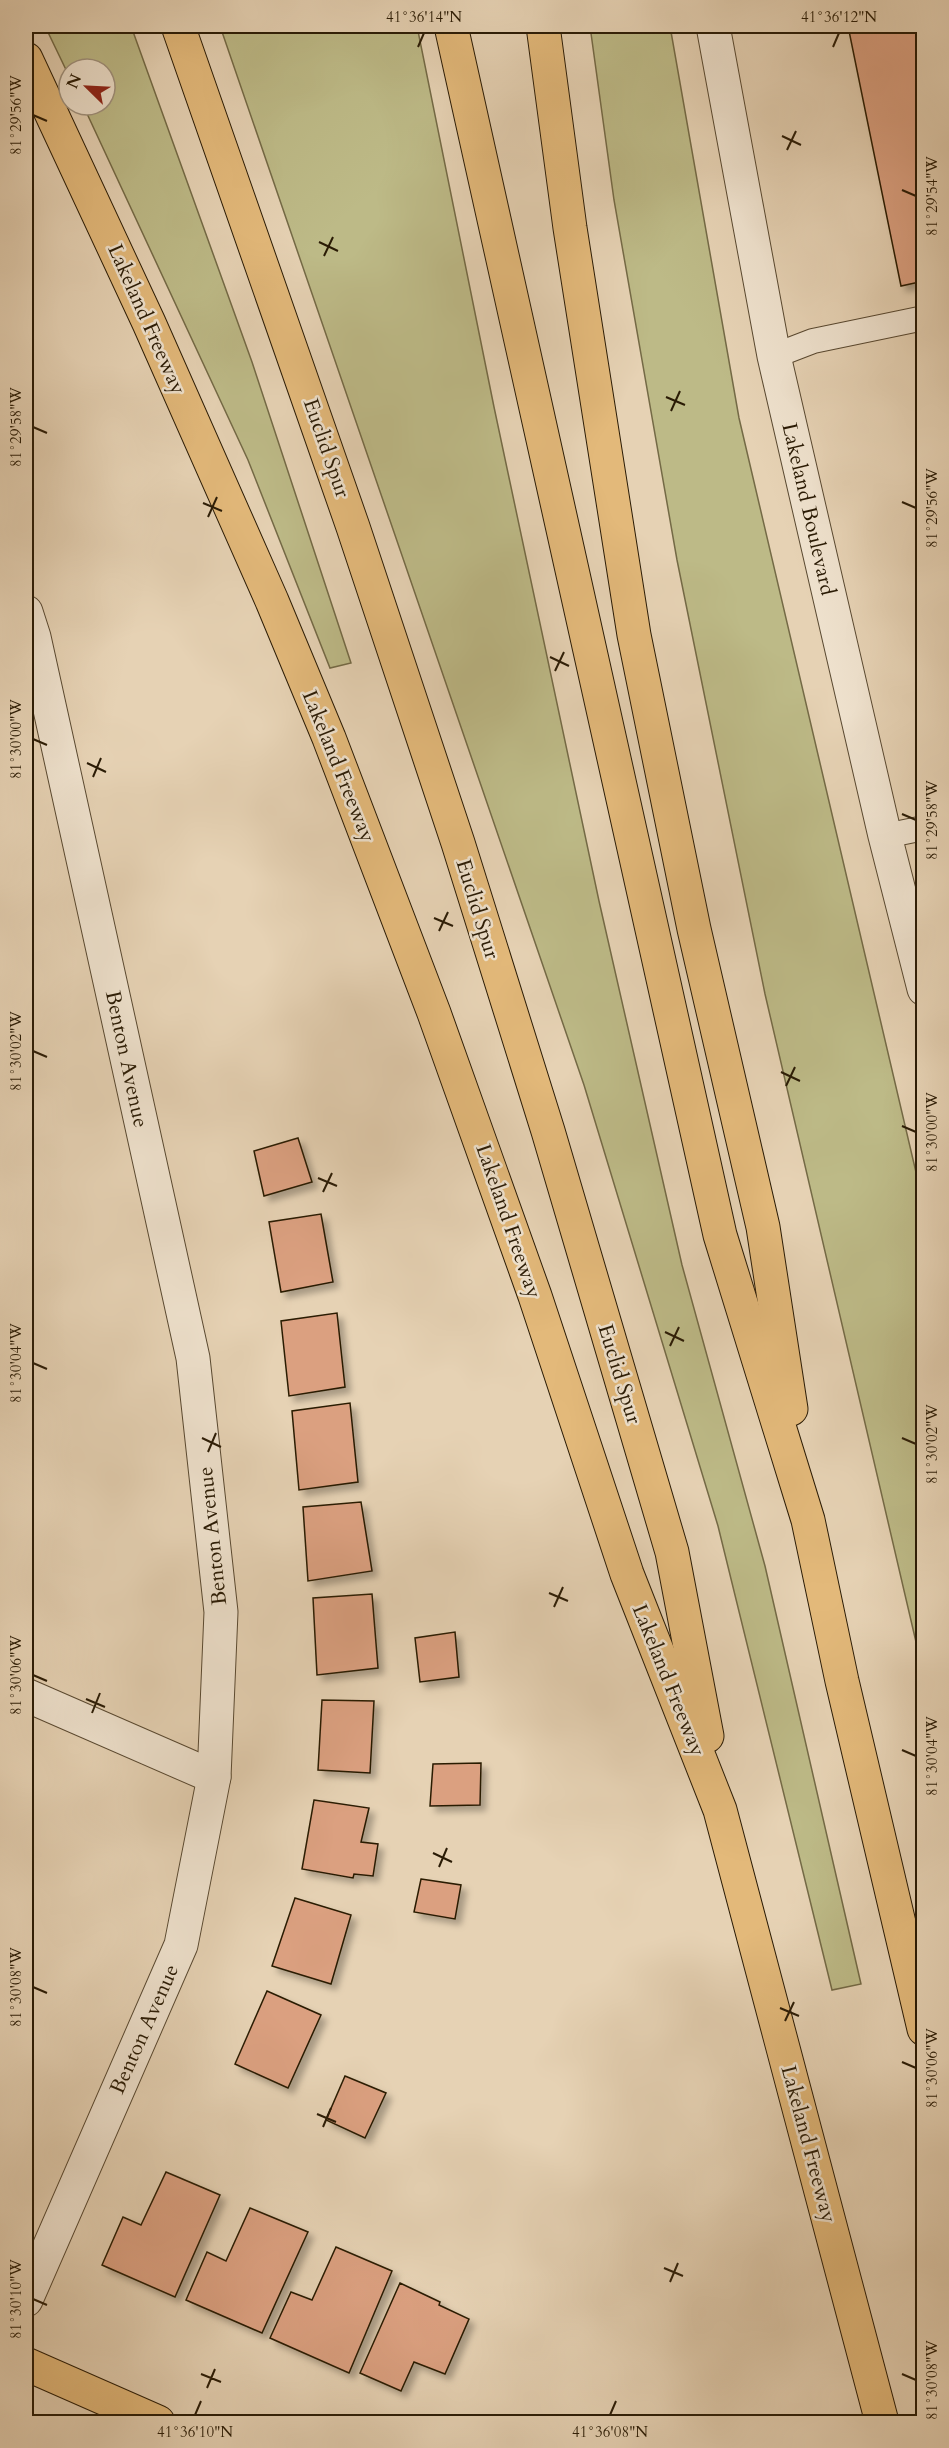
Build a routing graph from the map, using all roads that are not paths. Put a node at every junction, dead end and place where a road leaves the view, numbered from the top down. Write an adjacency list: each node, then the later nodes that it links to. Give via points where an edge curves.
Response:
1 (178, 26): 15 (main road, Euclid Spur, via 354,527 548,1131 672,1552)
2 (451, 26): 12 (main road, via 720,1235)
3 (543, 26): 12 (main road, via 568,218 634,635 694,929 763,1227)
4 (713, 26): 7 (street, Lakeland Boulevard)
5 (26, 59): 15 (main road, Lakeland Freeway, via 212,462 329,738 485,1153 627,1574)
6 (924, 318): 7 (lane, via 813,341)
7 (774, 356): 10 (street, Lakeland Boulevard)
8 (26, 612): 14 (street, Benton Avenue, via 193,1358 221,1612)
9 (924, 828): 10 (lane)
10 (885, 837): 11 (street, Lakeland Boulevard)
11 (924, 989)
12 (808, 1520): 16 (main road)
13 (26, 1695): 14 (street)
14 (214, 1777): 17 (street, Benton Avenue, via 181,1945)
15 (720, 1810): 20 (main road, Lakeland Freeway)
16 (924, 2030)
17 (26, 2300)
18 (26, 2364): 19 (main road)
19 (158, 2422)
20 (882, 2422)

